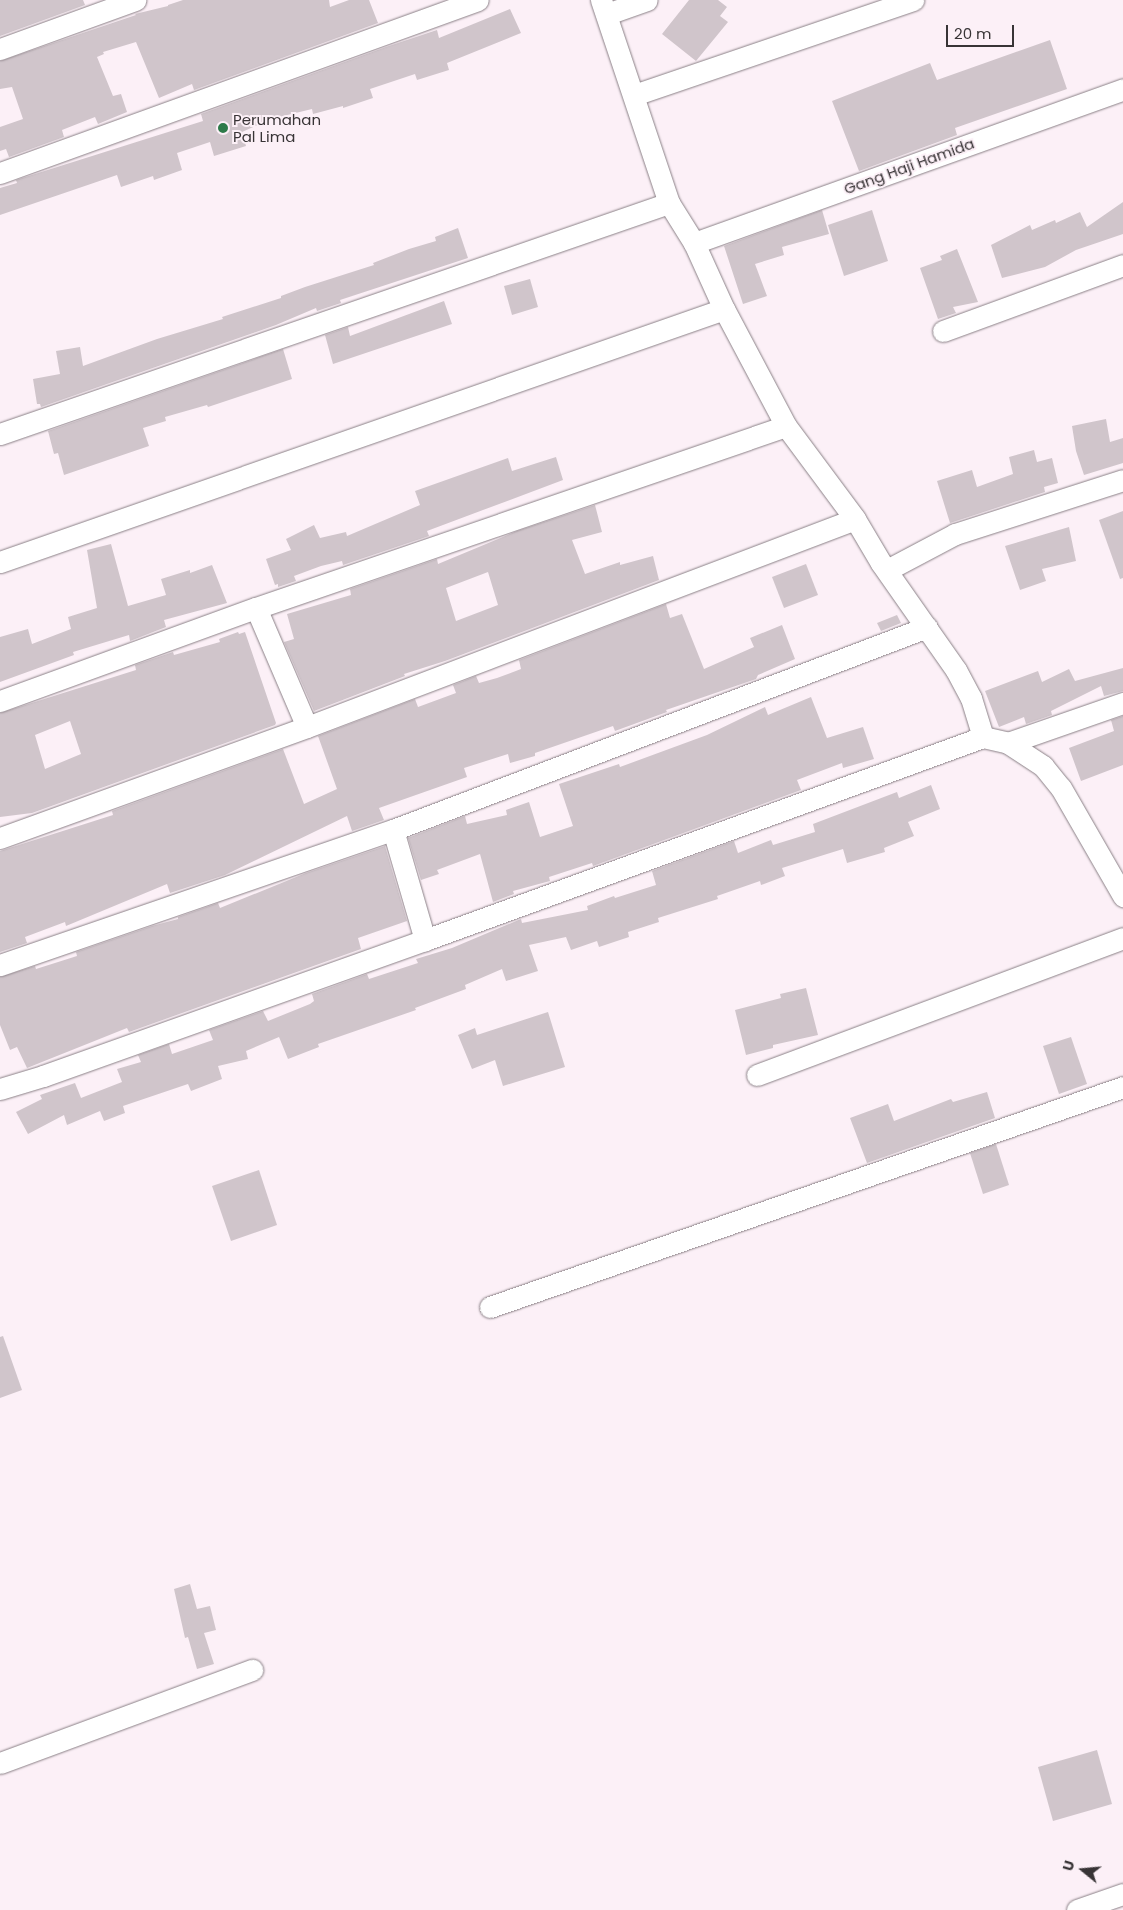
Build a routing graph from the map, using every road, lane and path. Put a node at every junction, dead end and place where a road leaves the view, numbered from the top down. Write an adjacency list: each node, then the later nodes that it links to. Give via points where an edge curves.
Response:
1 (135, 0): 6 (street)
2 (478, 0): 9 (street)
3 (647, 0): 5 (street)
4 (913, 0): 8 (street)
5 (604, 7): 8 (street)
6 (0, 48)
7 (1123, 89): 11 (street, Gang Haji Hamida)
8 (634, 94): 10 (street)
9 (0, 173)
10 (669, 203): 11 (street); 16 (street)
11 (694, 243): 13 (street)
12 (1123, 265): 14 (street)
13 (724, 309): 15 (street); 19 (street)
14 (943, 330)
15 (786, 426): 18 (street); 21 (street)
16 (0, 434)
17 (1123, 480): 20 (street, via 955,534)
18 (855, 519): 20 (street); 25 (street)
19 (0, 562)
20 (887, 570): 22 (street)
21 (256, 608): 23 (street); 25 (street)
22 (927, 628): 26 (street, via 971,698); 28 (street)
23 (0, 702)
24 (1123, 703): 27 (street)
25 (307, 727): 29 (street)
26 (983, 737): 27 (street); 32 (street)
27 (1008, 743): 30 (street, via 1043,766 1061,788)
28 (393, 830): 32 (street); 33 (street)
29 (0, 838)
30 (1123, 896)
31 (1123, 938): 34 (street)
32 (425, 940): 36 (street)
33 (0, 965)
34 (757, 1075)
35 (1123, 1087): 37 (street)
36 (0, 1089)
37 (490, 1308)
38 (252, 1670): 39 (street)
39 (0, 1763)
40 (1123, 1894): 41 (street)
41 (1077, 1910)

